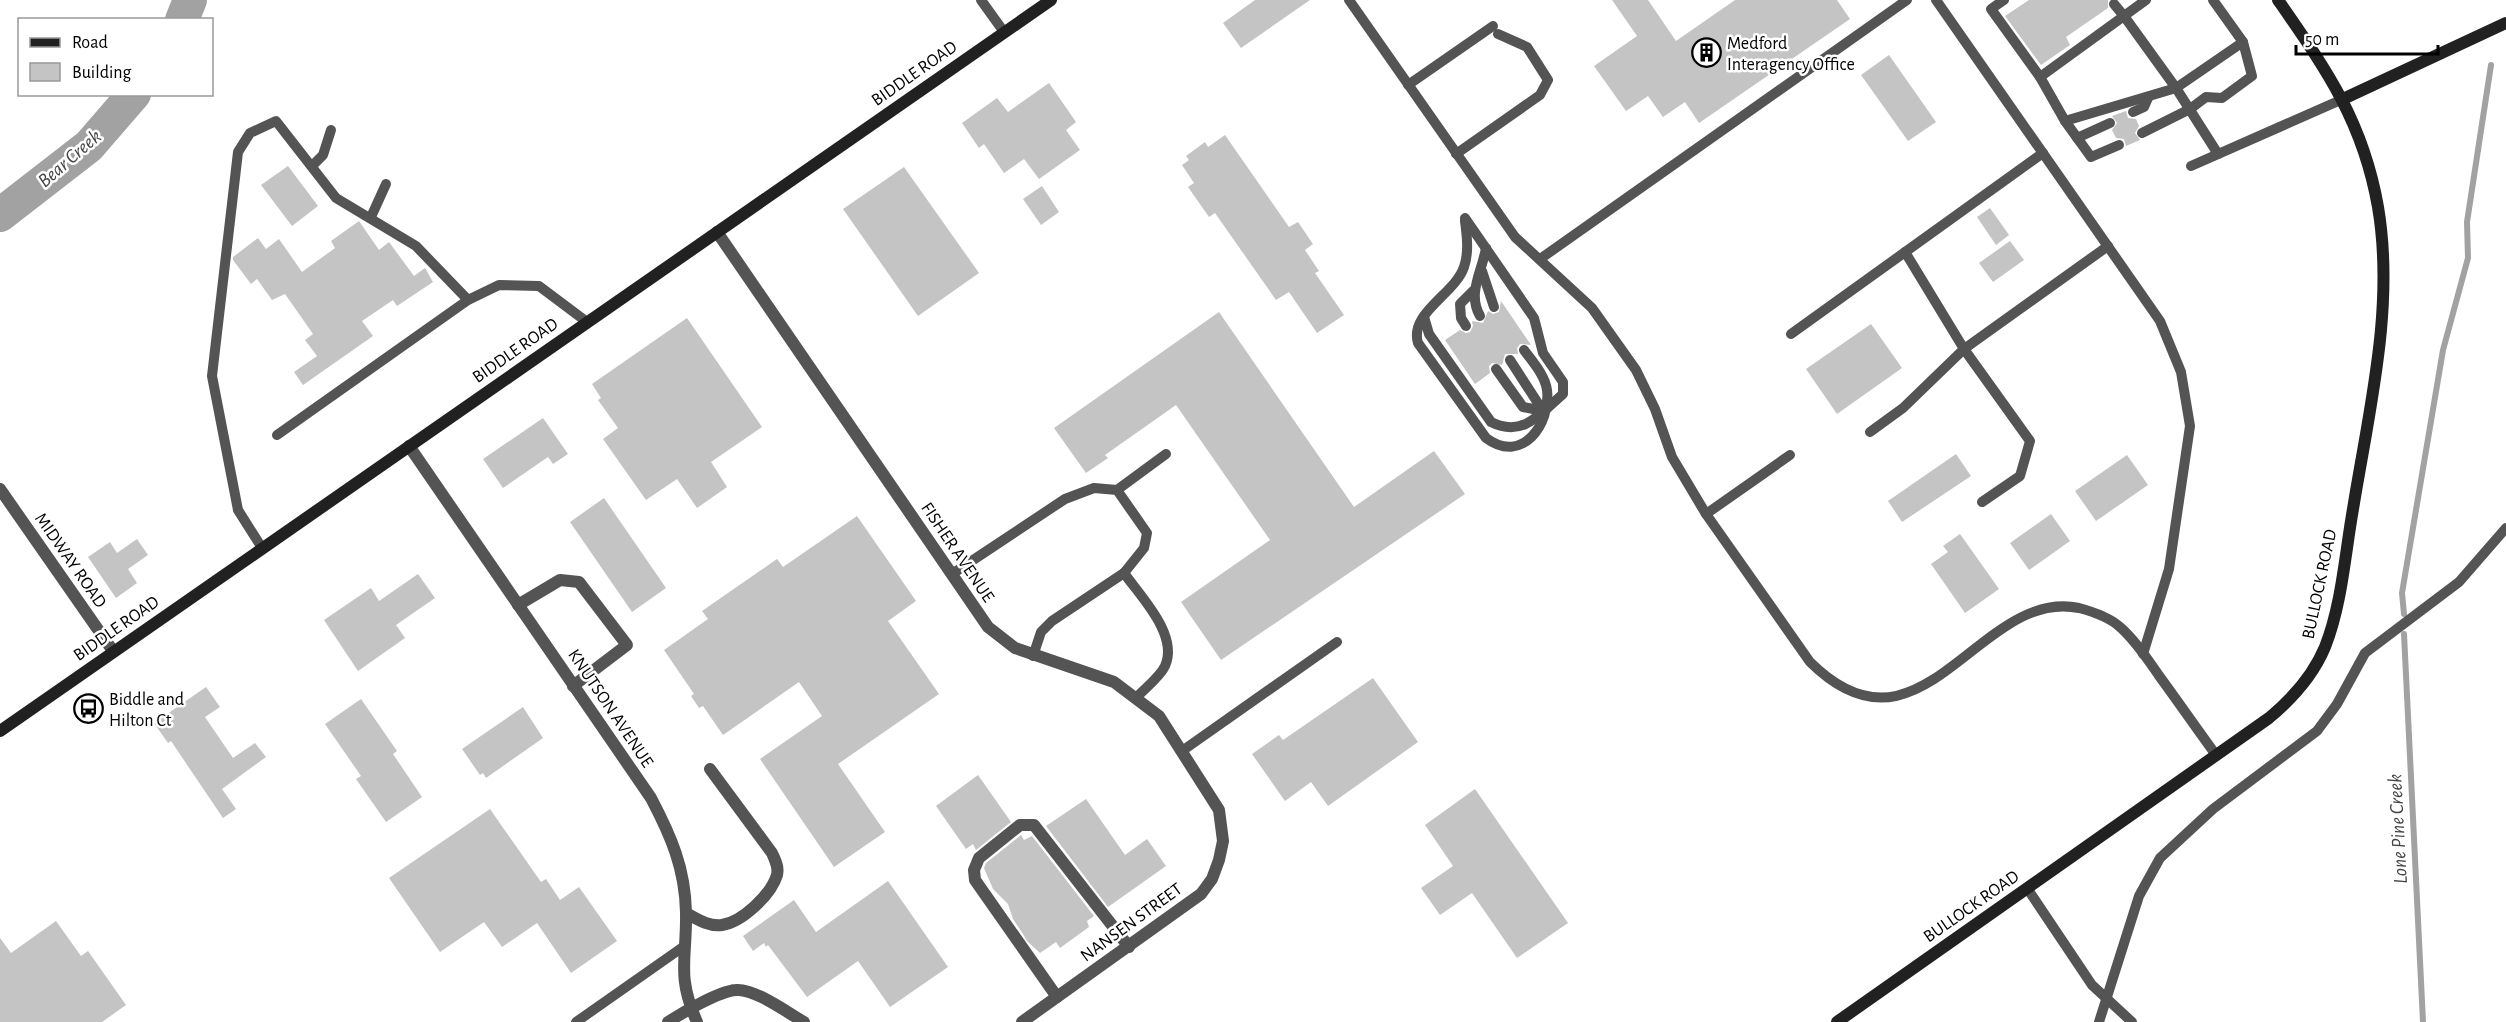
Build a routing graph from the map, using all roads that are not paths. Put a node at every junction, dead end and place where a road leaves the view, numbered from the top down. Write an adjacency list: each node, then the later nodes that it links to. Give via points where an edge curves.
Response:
1 (981, 0): 13 (lane)
2 (1051, 0): 13 (street, BIDDLE ROAD)
3 (1349, 0): 16 (lane)
4 (1907, 0): 39 (lane)
5 (1936, 0): 28 (lane)
6 (2004, 0): 15 (lane, via 1991,9)
7 (2146, 0): 11 (lane)
8 (2213, 0): 14 (lane)
9 (2278, 0): 19 (street, BULLOCK ROAD)
10 (2114, 4): 11 (lane)
11 (2124, 16): 15 (lane); 17 (lane)
12 (2506, 23): 19 (street)
13 (1004, 32): 35 (street, BIDDLE ROAD)
14 (2243, 42): 17 (lane); 20 (lane, via 2252,76 2222,98 2206,97)
15 (2040, 77): 22 (lane)
16 (1408, 85): 29 (lane); 29 (lane, via 1496,30 1527,46 1548,80 1540,95)
17 (2176, 88): 18 (lane); 20 (lane)
18 (2148, 98): 21 (lane, via 2144,107); 22 (lane)
19 (2343, 99): 30 (lane); 76 (street, BULLOCK ROAD, via 2365,151 2378,206 2384,292 2376,369 2338,596 2325,648 2306,681 2282,707)
20 (2190, 109): 25 (lane); 30 (lane)
21 (2133, 112)
22 (2065, 121): 26 (lane)
23 (2110, 123): 26 (lane)
24 (331, 130): 31 (lane, via 323,155)
25 (2142, 133)
26 (2077, 138): 27 (lane, via 2091,157)
27 (2119, 145)
28 (2043, 153): 36 (lane); 38 (lane)
29 (1456, 154): 39 (lane, via 1515,237)
30 (2218, 154): 32 (lane)
31 (312, 166): 34 (lane, via 336,198); 64 (lane, via 276,121 250,133 238,152 212,376 238,510)
32 (2191, 166)
33 (386, 184): 34 (lane)
34 (371, 217): 42 (lane, via 416,246)
35 (717, 232): 46 (street, BIDDLE ROAD); 66 (street, FISHER AVENUE)
36 (2108, 246): 49 (lane); 70 (lane, via 2160,321 2181,372 2190,426 2169,569)
37 (1486, 248): 40 (lane); 45 (lane, via 1465,218 1468,244 1464,267 1456,283); 53 (lane, via 1534,318 1543,353 1563,382 1563,394)
38 (1905, 252): 48 (lane); 49 (lane)
39 (1540, 259): 62 (lane, via 1592,308 1636,370 1672,457)
40 (1482, 271): 41 (lane); 43 (lane)
41 (1473, 291): 44 (lane); 47 (lane, via 1460,304)
42 (468, 300): 46 (lane, via 499,285 539,286); 55 (lane)
43 (1494, 307)
44 (1479, 316)
45 (1424, 317): 53 (lane, via 1429,334 1491,422 1506,430 1524,425); 53 (lane, via 1415,333 1418,343 1486,438 1498,447 1513,449 1537,430)
46 (587, 322): 56 (street, BIDDLE ROAD)
47 (1466, 326)
48 (1791, 334)
49 (1964, 349): 54 (lane, via 1903,408); 61 (lane, via 2030,441 2020,476)
50 (1524, 350): 53 (lane, via 1547,390)
51 (1510, 360): 53 (lane)
52 (1496, 369): 53 (lane, via 1523,407)
53 (1543, 411)
54 (1870, 432)
55 (277, 435)
56 (409, 446): 64 (street, BIDDLE ROAD); 67 (street, KNUTSON AVENUE)
57 (1166, 454): 60 (lane)
58 (1790, 455): 62 (lane)
59 (0, 490): 69 (street, MIDWAY ROAD)
60 (1117, 490): 65 (lane, via 1147,533 1144,548); 66 (lane, via 1094,488 1065,499)
61 (1982, 502)
62 (1706, 514): 70 (lane, via 1810,662 1828,680 1851,693 1881,699 1907,693 1929,682 2020,618 2044,609 2070,606 2096,612 2120,627)
63 (2506, 528): 84 (lane, via 2453,587 2373,645 2317,731 2212,809 2160,858 2139,896)
64 (262, 548): 69 (street, BIDDLE ROAD)
65 (1124, 573): 71 (lane, via 1052,621 1041,632); 73 (lane, via 1164,631 1169,651 1165,668)
66 (952, 574): 71 (street, FISHER AVENUE, via 988,627 1015,648)
67 (518, 604): 72 (street, KNUTSON AVENUE); 72 (street, via 560,580 579,582 627,645)
68 (1337, 642): 75 (lane)
69 (113, 651): 74 (street, BIDDLE ROAD)
70 (2143, 654): 76 (lane)
71 (1033, 656): 73 (street, FISHER AVENUE, via 1095,674)
72 (573, 686): 80 (street, KNUTSON AVENUE, via 651,798 672,838)
73 (1137, 697): 75 (street, FISHER AVENUE, via 1159,716)
74 (0, 731)
75 (1182, 751): 78 (street, FISHER AVENUE, via 1212,795)
76 (2216, 755): 79 (street, BULLOCK ROAD)
77 (711, 769): 80 (street, via 772,853 778,865 777,875 766,895 736,919 721,925 705,923)
78 (1222, 824): 82 (street, NANSEN STREET, via 1219,860 1201,894)
79 (2027, 888): 84 (lane, via 2092,985); 91 (street, BULLOCK ROAD)
80 (686, 913): 81 (street, KNUTSON AVENUE)
81 (683, 947): 85 (street, KNUTSON AVENUE, via 684,984); 86 (lane)
82 (1129, 947): 83 (street, NANSEN STREET); 83 (street, via 1046,837 1035,825 1020,825 979,858 975,880)
83 (1057, 997): 90 (street, NANSEN STREET)
84 (2106, 999): 92 (lane); 93 (lane)
85 (690, 1008): 87 (street); 88 (street, KNUTSON AVENUE); 89 (street, via 736,990 757,995)
86 (576, 1022)
87 (668, 1022)
88 (697, 1022)
89 (804, 1022)
90 (1022, 1022)
91 (1837, 1022)
92 (2099, 1022)
93 (2132, 1022)

